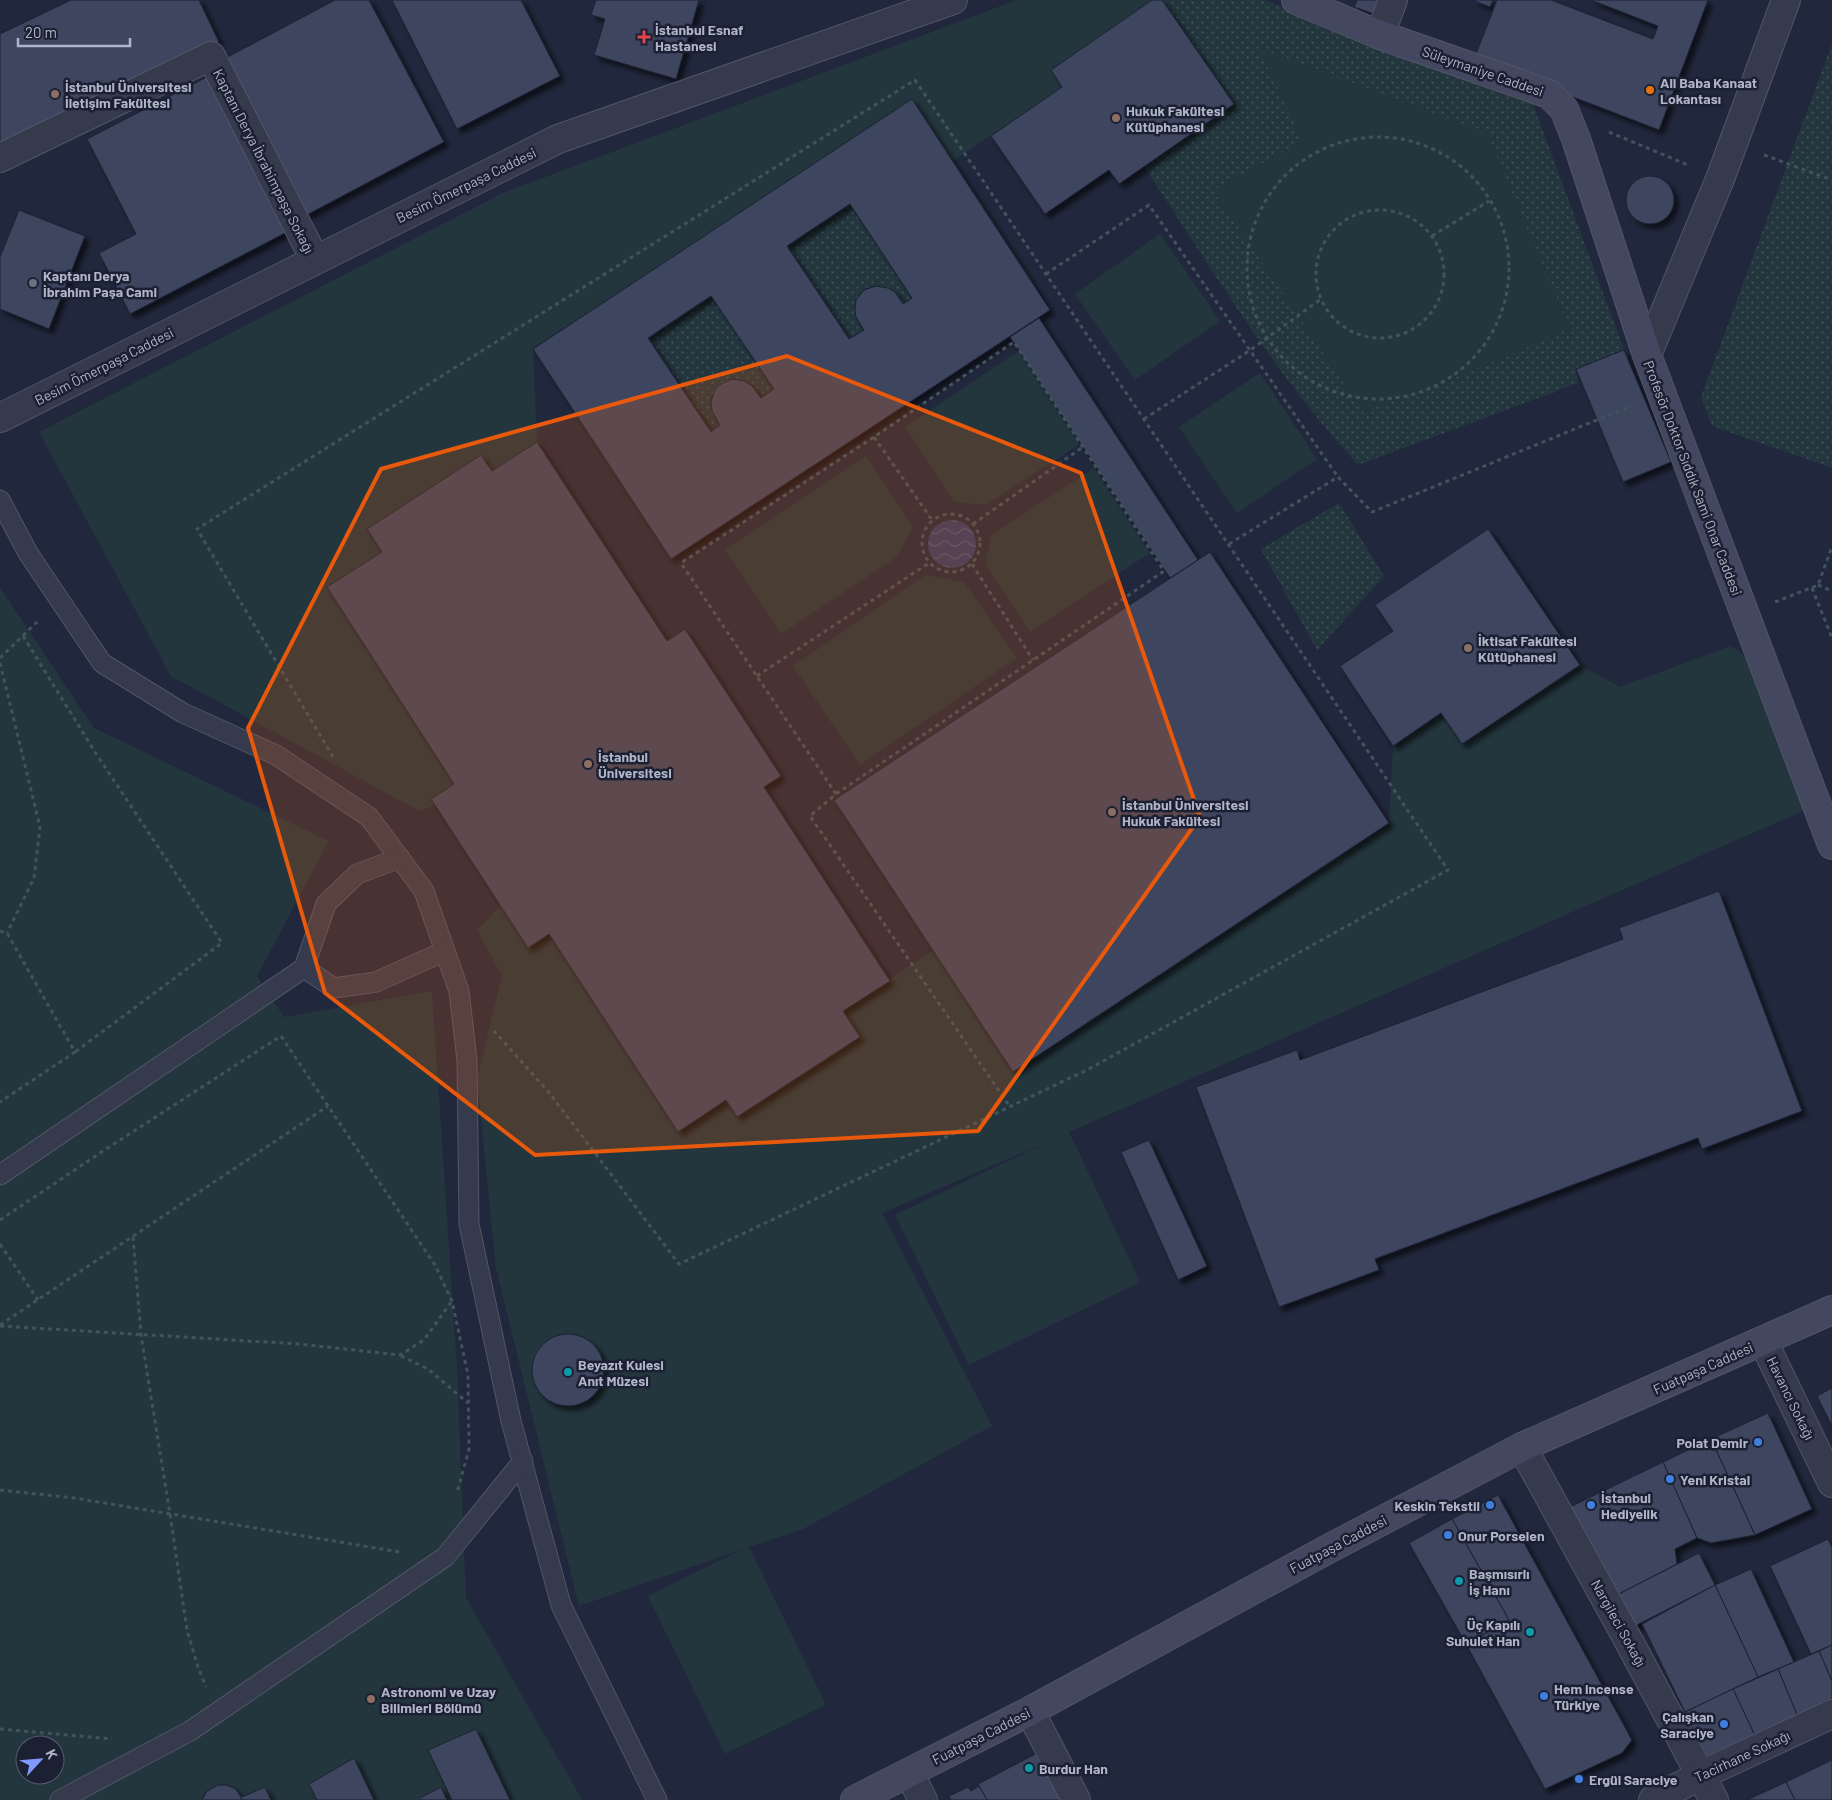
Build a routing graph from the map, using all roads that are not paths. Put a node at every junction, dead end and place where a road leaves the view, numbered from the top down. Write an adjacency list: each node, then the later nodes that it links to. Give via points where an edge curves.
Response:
1 (953, 0): 7 (street, Besim Ömerpaşa Caddesi, via 558,139)
2 (1296, 0): 5 (main road, Süleymaniye Caddesi)
3 (1393, 0): 5 (street)
4 (1786, 0): 8 (street, Profesör Doktor Sıddık Sami Onar Caddesi, via 1720,179)
5 (1380, 35): 8 (main road, Süleymaniye Caddesi, via 1549,94 1564,109)
6 (0, 158): 7 (street, Kaptanı Derya İbrahimpaşa Sokağı, via 211,56)
7 (315, 260): 9 (street, Besim Ömerpaşa Caddesi)
8 (1647, 354): 11 (main road, Profesör Doktor Sıddık Sami Onar Caddesi)
9 (0, 418)
10 (0, 500): 12 (lane, via 28,553 102,664 183,713 276,755 368,817)
11 (1832, 845)
12 (400, 858): 13 (lane, via 424,891); 14 (lane, via 356,874 326,904)
13 (445, 952): 14 (lane, via 376,982 334,988); 19 (lane, via 459,991 467,1060 469,1224 511,1421)
14 (304, 968): 15 (lane)
15 (0, 1175)
16 (1832, 1310): 17 (main road, Fuatpaşa Caddesi)
17 (1763, 1341): 18 (main road, Fuatpaşa Caddesi); 20 (street, Havancı Sokağı)
18 (1522, 1448): 21 (main road, Fuatpaşa Caddesi); 24 (street, Nargileci Sokağı)
19 (524, 1462): 25 (lane, via 445,1557 190,1731); 26 (lane, via 562,1605)
20 (1832, 1483)
21 (1030, 1711): 23 (main road, Fuatpaşa Caddesi); 29 (street)
22 (1832, 1714): 24 (street, Tacirhane Sokağı)
23 (908, 1773): 27 (main road, Fuatpaşa Caddesi); 28 (street)
24 (1701, 1776): 30 (street, Tacirhane Sokağı); 31 (street, Nargileci Sokağı)
25 (60, 1800)
26 (657, 1800)
27 (855, 1800)
28 (923, 1800)
29 (1076, 1800)
30 (1652, 1800)
31 (1714, 1800)

